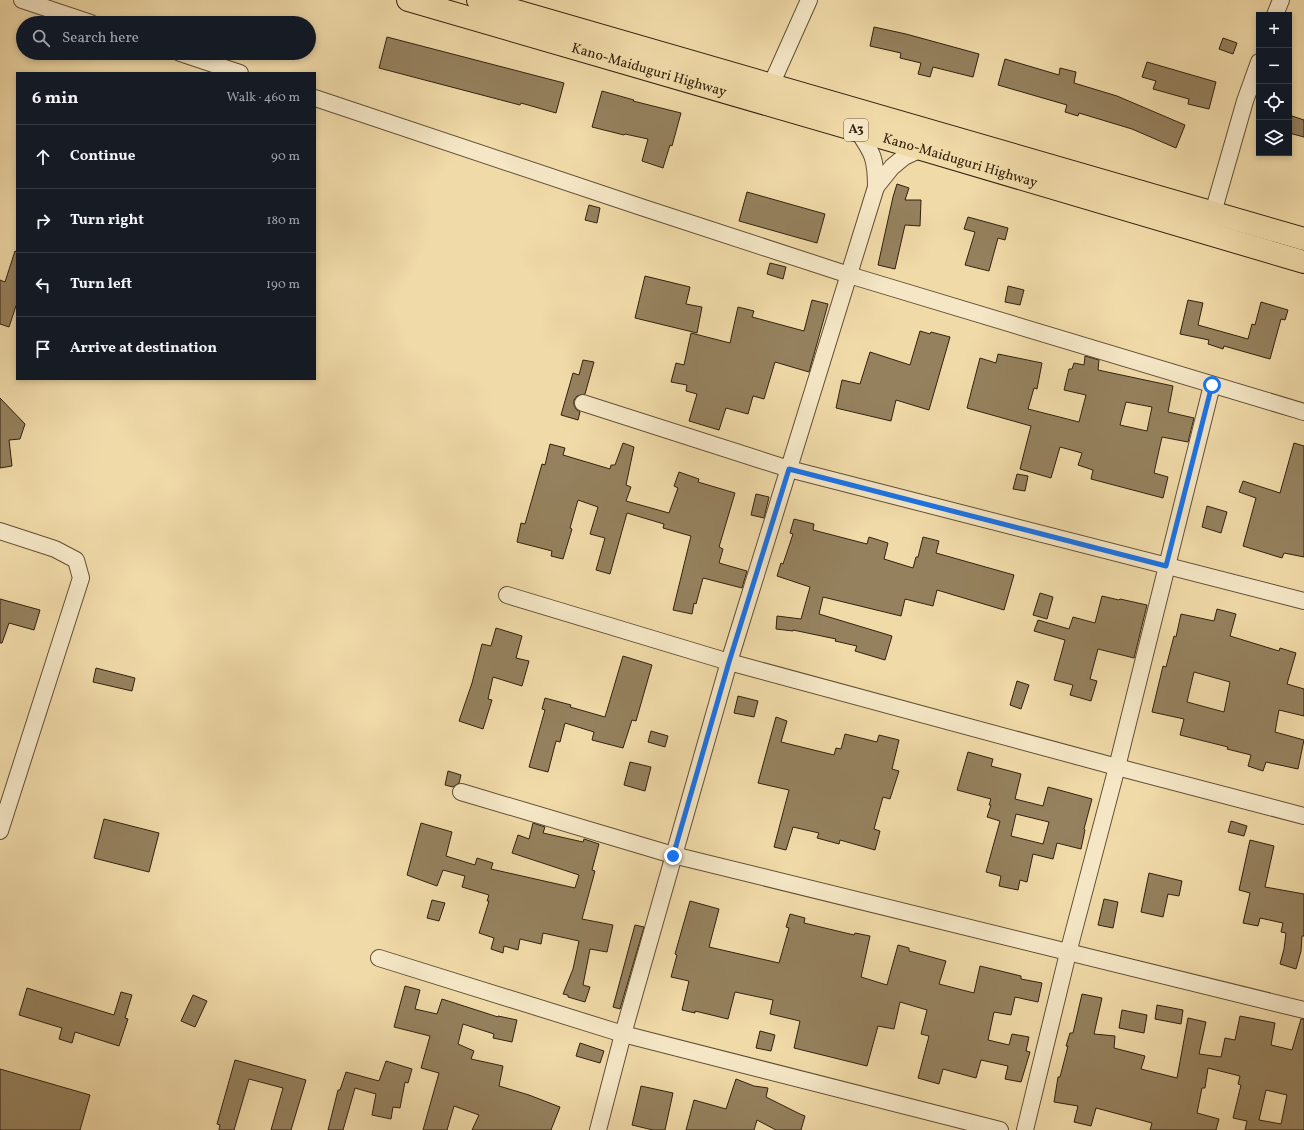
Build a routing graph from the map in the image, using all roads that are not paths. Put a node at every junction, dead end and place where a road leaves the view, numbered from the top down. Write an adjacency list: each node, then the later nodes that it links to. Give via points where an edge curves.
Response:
1 (22, 0): 5 (street)
2 (408, 0): 11 (highway, Kano-Maiduguri Highway / A3)
3 (478, 0): 9 (highway, Kano-Maiduguri Highway / A3)
4 (809, 0): 9 (street)
5 (70, 16)
6 (201, 60): 8 (street)
7 (1256, 70): 14 (street)
8 (237, 72)
9 (771, 85): 14 (highway, Kano-Maiduguri Highway / A3)
10 (316, 98): 17 (street)
11 (857, 130): 12 (highway, Kano-Maiduguri Highway / A3); 13 (street, via 870,147 876,166)
12 (921, 149): 13 (street, via 904,157 892,167); 14 (highway, Kano-Maiduguri Highway / A3)
13 (876, 188): 17 (street)
14 (1210, 223): 15 (highway, Kano-Maiduguri Highway / A3); 16 (highway, Kano-Maiduguri Highway / A3)
15 (1304, 239)
16 (1304, 262)
17 (849, 275): 18 (street); 21 (street)
18 (1212, 385): 20 (street); 23 (street)
19 (583, 403): 21 (street)
20 (1304, 412)
21 (789, 469): 23 (street); 26 (street)
22 (0, 531): 30 (street, via 55,549 76,560 81,578)
23 (1166, 566): 25 (street); 27 (street)
24 (507, 595): 26 (street)
25 (1304, 601)
26 (729, 662): 27 (street); 31 (street)
27 (1117, 767): 29 (street); 32 (street)
28 (461, 792): 31 (street)
29 (1304, 816)
30 (0, 831)
31 (673, 856): 32 (street); 35 (street)
32 (1068, 953): 34 (street); 38 (street)
33 (379, 958): 35 (street)
34 (1304, 1010)
35 (623, 1034): 36 (street); 37 (street)
36 (598, 1130)
37 (1000, 1130)
38 (1025, 1130)

